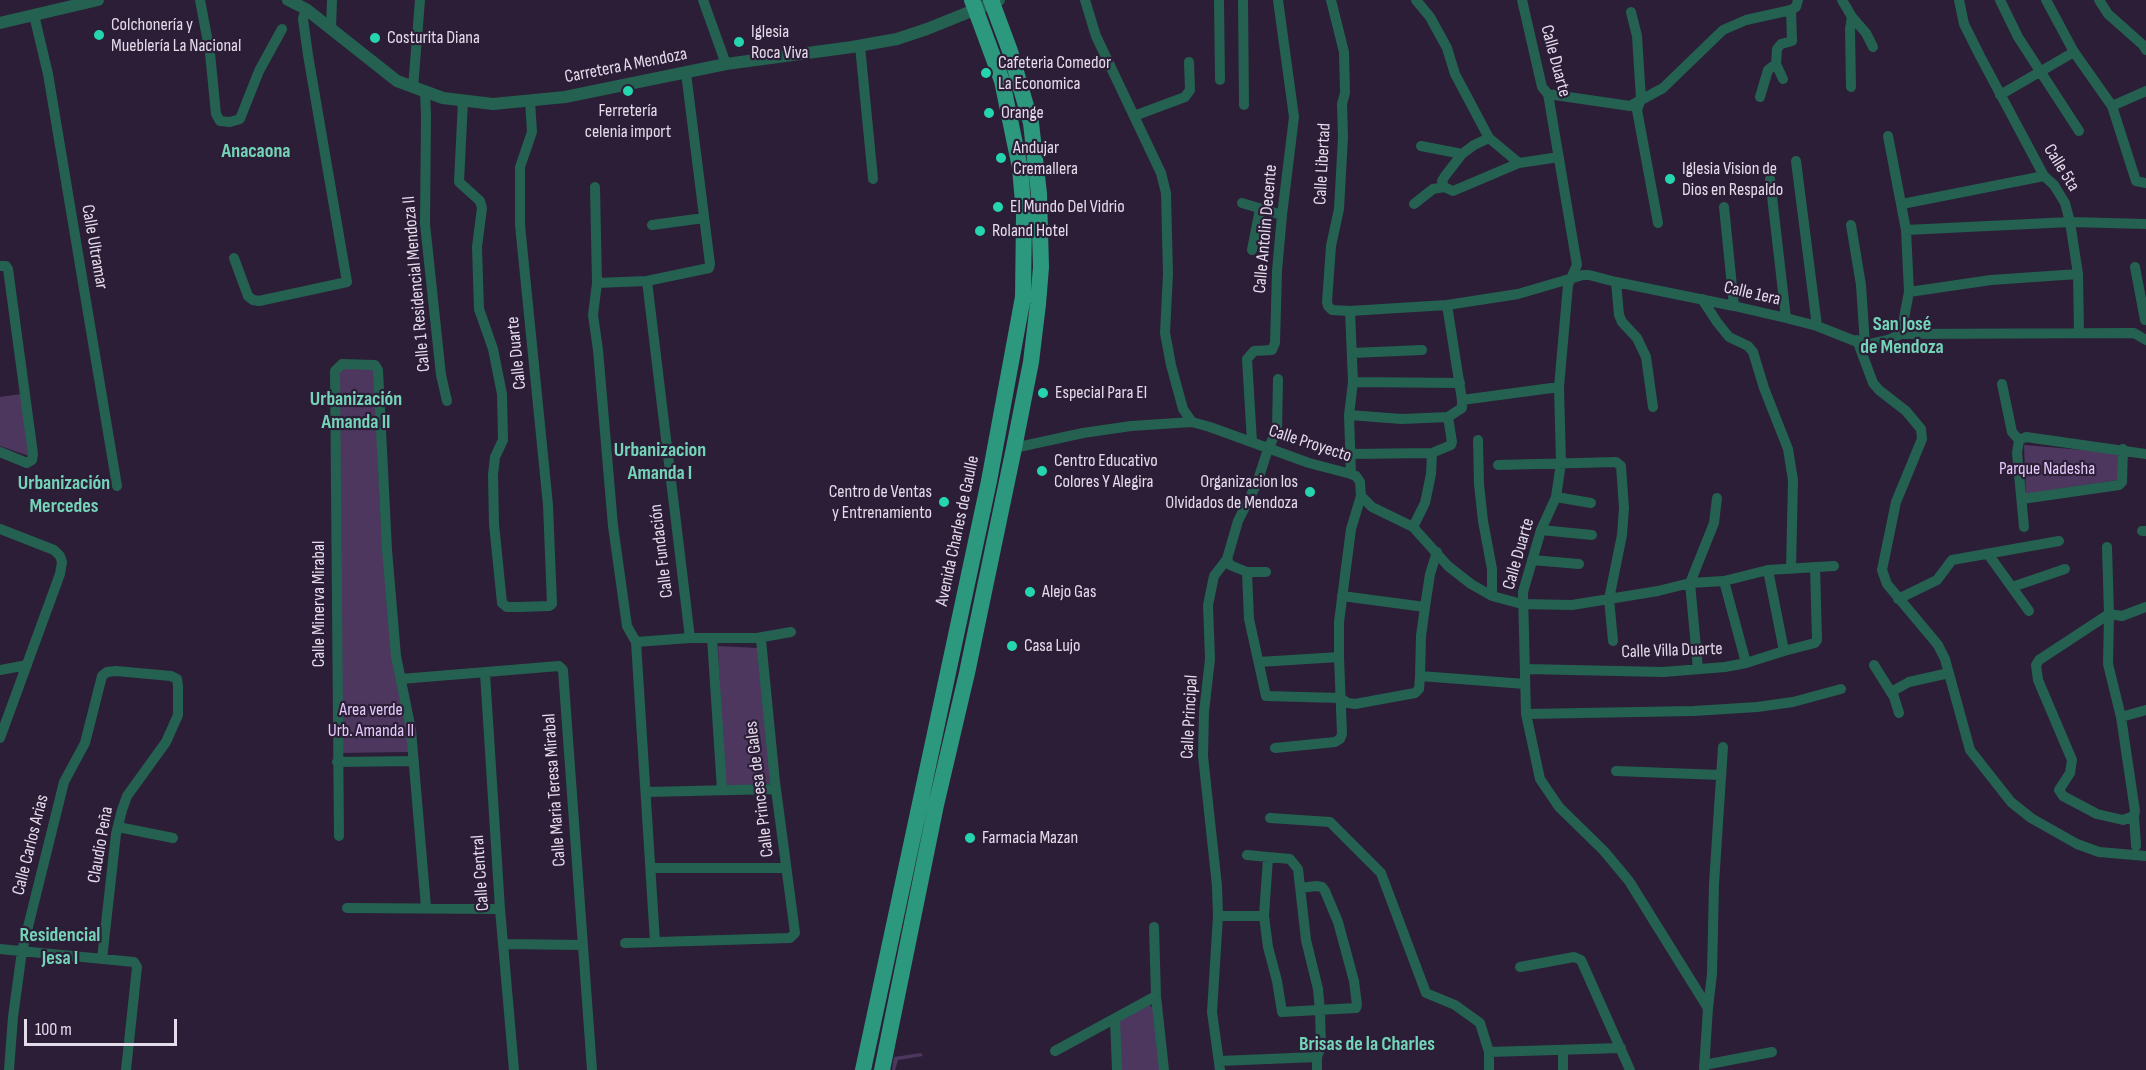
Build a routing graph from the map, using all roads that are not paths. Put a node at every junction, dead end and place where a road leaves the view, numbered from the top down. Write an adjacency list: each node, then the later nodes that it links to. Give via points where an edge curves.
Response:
1 (98, 0): 21 (street)
2 (200, 0): 30 (street, via 220,121 240,119 259,71)
3 (288, 0): 24 (street, Carretera A Mendoza)
4 (332, 0): 29 (street)
5 (420, 0): 43 (street, Calle 1 Residencial Mendoza II)
6 (703, 0): 36 (street)
7 (1085, 0): 53 (street, via 1096,36)
8 (1219, 0): 41 (street)
9 (1243, 0): 51 (street)
10 (1278, 0): 73 (street, Calle Antolin Decente, via 1295,109)
11 (1331, 0): 94 (street, Calle Libertad, via 1344,52 1345,93 1339,209 1331,246 1327,302 1332,310)
12 (1416, 0): 56 (street, via 1447,48 1455,74)
13 (1522, 0): 45 (street, Calle Duarte, via 1542,87)
14 (1843, 0): 15 (street); 27 (street)
15 (1854, 0)
16 (1959, 0): 46 (street, Calle 5ta, via 1964,24)
17 (2000, 0): 38 (street)
18 (2046, 0): 34 (street)
19 (2099, 0): 32 (street, via 2108,14)
20 (994, 1): 22 (street, Carretera A Mendoza); 113 (main road, Avenida Charles de Gaulle, via 1031,123 1039,194 1041,267 1031,362)
21 (74, 2): 26 (street)
22 (974, 4): 31 (street, Carretera A Mendoza, via 927,29); 113 (main road, Avenida Charles de Gaulle, via 1007,99 1020,168 1023,297)
23 (1795, 5): 37 (street, via 1792,41 1777,49); 48 (street, via 1723,30 1663,88)
24 (306, 9): 29 (street, Carretera A Mendoza); 82 (street, via 303,19 308,55 347,282 253,300)
25 (1631, 12): 48 (street, via 1637,36)
26 (34, 15): 28 (street); 130 (street, Calle Ultramar, via 48,74)
27 (1852, 17): 33 (street); 42 (street)
28 (0, 23)
29 (332, 28): 43 (street, Carretera A Mendoza, via 397,81)
30 (282, 29)
31 (860, 46): 36 (street, Carretera A Mendoza); 63 (street)
32 (2145, 46)
33 (1873, 47)
34 (2074, 52): 38 (street); 52 (street)
35 (1189, 62): 53 (street, via 1190,90 1185,97)
36 (726, 64): 39 (street, Carretera A Mendoza)
37 (1776, 64): 40 (street); 47 (street, via 1768,70)
38 (2040, 71): 46 (street); 54 (street)
39 (686, 73): 50 (street, Carretera A Mendoza); 74 (street)
40 (1783, 79)
41 (1220, 80)
42 (1851, 87)
43 (419, 90): 49 (street, Carretera A Mendoza); 111 (street, Calle 1 Residencial Mendoza II, via 426,115 425,224)
44 (2146, 91): 52 (street)
45 (1548, 94): 48 (street, via 1630,106); 59 (street, Calle Duarte)
46 (2000, 95): 62 (street, Calle 5ta)
47 (1760, 97)
48 (1641, 99): 76 (street, via 1636,110)
49 (463, 100): 50 (street, Carretera A Mendoza, via 493,104); 50 (street, Calle Duarte, via 459,182 480,201 482,208 477,247 479,309 493,349 502,394 503,440 495,457 494,524 502,603 507,607 552,604 548,505 520,225 520,167 531,132)
50 (530, 101)
51 (1244, 105)
52 (2112, 106): 65 (street, via 2136,181)
53 (1134, 116): 116 (street, via 1161,173 1166,193 1165,333 1183,409)
54 (2079, 131)
55 (1888, 136): 70 (street)
56 (1489, 138): 58 (street); 61 (street)
57 (1421, 146): 58 (street)
58 (1462, 154): 67 (street, via 1442,180)
59 (1559, 157): 61 (street); 86 (street, Calle Duarte, via 1577,265)
60 (1796, 161): 97 (street)
61 (1519, 163): 67 (street, via 1453,192)
62 (2044, 176): 70 (street); 75 (street, Calle 5ta, via 2055,185)
63 (873, 179)
64 (1770, 179): 95 (street)
65 (2146, 183)
66 (595, 187): 89 (street)
67 (1444, 187): 69 (street, via 1433,189)
68 (1242, 203): 72 (street)
69 (1414, 204)
70 (1902, 204): 80 (street)
71 (1724, 207): 93 (street)
72 (1260, 208): 73 (street); 81 (street)
73 (1282, 215): 119 (street, Calle Antolin Decente, via 1275,343 1272,350 1254,351 1247,359)
74 (704, 218): 78 (street); 87 (street, via 709,268)
75 (2070, 222): 77 (street); 80 (street); 85 (street, Calle 5ta)
76 (1658, 223)
77 (2146, 224)
78 (652, 225)
79 (1851, 225): 102 (street, via 1861,285)
80 (1906, 230): 90 (street)
81 (1252, 250)
82 (234, 258)
83 (4, 267): 123 (street, via 33,454 27,463)
84 (2135, 267): 96 (street)
85 (2078, 274): 90 (street, via 1990,280); 98 (street, Calle 5ta)
86 (1572, 279): 88 (street, Calle 1era, via 1589,275); 92 (street, Calle 1era, via 1518,294); 109 (street, Calle Duarte, via 1568,285)
87 (647, 281): 89 (street); 170 (street, Calle Fundación)
88 (1616, 282): 91 (street, Calle 1era); 112 (street, via 1619,315 1646,357)
89 (597, 283): 174 (street, via 593,315 613,525 627,626)
90 (1909, 292): 100 (street)
91 (1702, 299): 93 (street, Calle 1era); 150 (street, via 1729,337 1753,352 1788,449 1793,480)
92 (1447, 305): 94 (street, Calle 1era); 107 (street)
93 (1734, 306): 95 (street, Calle 1era)
94 (1350, 311): 104 (street)
95 (1786, 318): 97 (street, Calle 1era)
96 (2146, 320): 99 (street)
97 (1817, 326): 102 (street, Calle 1era)
98 (2079, 332): 99 (street); 100 (street)
99 (2134, 333): 101 (street)
100 (1901, 334): 102 (street, via 1888,340)
101 (2146, 340)
102 (1861, 342): 163 (street, via 1873,384 1921,429 1922,439 1896,502 1882,570)
103 (1422, 350): 104 (street)
104 (1352, 353): 106 (street)
105 (1278, 379): 121 (street, Calle Principal, via 1278,424)
106 (1353, 382): 107 (street); 114 (street)
107 (1460, 383): 110 (street)
108 (2002, 384): 118 (street, via 2012,432)
109 (1559, 387): 110 (street); 127 (street, Calle Duarte)
110 (1462, 400): 115 (street, via 1462,408)
111 (447, 401)
112 (1653, 407)
113 (1011, 415): 120 (main road, Avenida Charles de Gaulle); 155 (main road, Avenida Charles de Gaulle)
114 (1349, 415): 115 (street); 125 (street)
115 (1449, 417): 124 (street, via 1451,445)
116 (1192, 422): 119 (street, Calle Proyecto); 120 (street, Calle Proyecto, via 1131,426)
117 (1478, 440): 161 (street)
118 (2019, 440): 122 (street, via 2026,437); 134 (street)
119 (1252, 442): 121 (street, Calle Proyecto)
120 (1014, 448): 156 (main road, Avenida Charles de Gaulle)
121 (1268, 449): 129 (street, Calle Proyecto); 145 (street, Calle Principal)
122 (2123, 449): 126 (street); 134 (street, via 2119,485)
123 (0, 452)
124 (1432, 453): 125 (street); 136 (street, via 1425,503)
125 (1350, 454): 129 (street)
126 (2146, 454)
127 (1561, 464): 128 (street); 132 (street, Calle Duarte); 162 (street, via 1616,462 1621,466 1623,526)
128 (1498, 465)
129 (1351, 474): 131 (street, Calle Proyecto, via 1360,482)
130 (117, 486)
131 (1361, 496): 136 (street, Calle Proyecto, via 1372,507); 160 (street, via 1351,529)
132 (1556, 497): 135 (street); 139 (street, Calle Duarte)
133 (1717, 498): 158 (street, via 1714,523)
134 (2022, 499): 137 (street)
135 (1591, 503)
136 (1413, 527): 143 (street, Calle Proyecto)
137 (2024, 527)
138 (0, 529): 179 (street, via 54,550 62,562)
139 (1541, 530): 140 (street); 146 (street, Calle Duarte)
140 (1592, 536)
141 (2059, 541): 144 (street)
142 (2107, 547): 168 (street)
143 (1437, 552): 161 (street, Calle Proyecto, via 1448,566); 165 (street)
144 (1988, 554): 159 (street); 163 (street, via 1952,560 1937,580)
145 (1227, 559): 153 (street, via 1230,565); 222 (street, Calle Principal, via 1214,576 1208,605 1210,659 1204,712 1203,756)
146 (1532, 560): 147 (street); 164 (street, Calle Duarte)
147 (1579, 564)
148 (1834, 566): 149 (street, Calle Proyecto)
149 (1815, 567): 150 (street, Calle Proyecto); 175 (street, Calle Villa Duarte, via 1817,640 1815,644)
150 (1791, 569): 152 (street, Calle Proyecto)
151 (2065, 569): 159 (street)
152 (1768, 570): 157 (street, Calle Proyecto); 175 (street)
153 (1247, 572): 154 (street); 177 (street, via 1249,619)
154 (1266, 572)
155 (967, 578): 156 (main road); 250 (main road, Avenida Charles de Gaulle)
156 (986, 580): 251 (main road, Avenida Charles de Gaulle)
157 (1724, 581): 158 (street, Calle Proyecto); 178 (street)
158 (1690, 583): 162 (street, Calle Proyecto); 183 (street)
159 (2013, 587): 167 (street)
160 (1342, 596): 165 (street); 176 (street)
161 (1492, 596): 164 (street, Calle Proyecto)
162 (1609, 599): 164 (street, Calle Proyecto, via 1572,605); 173 (street)
163 (1899, 599): 186 (street, via 1938,645)
164 (1522, 604): 182 (street, Calle Duarte)
165 (1425, 607): 187 (street)
166 (2146, 607): 168 (street, via 2122,616)
167 (2029, 611)
168 (2109, 614): 196 (street, via 2108,664); 207 (street, via 2039,660 2036,671 2072,760 2070,773 2059,790 2063,796 2097,814 2123,820)
169 (791, 632): 172 (street)
170 (690, 638): 171 (street); 174 (street)
171 (712, 638): 172 (street); 205 (street)
172 (759, 639): 204 (street, Calle Princesa de Gales)
173 (1613, 641)
174 (636, 642): 206 (street)
175 (1784, 651): 178 (street, Calle Villa Duarte)
176 (1339, 657): 177 (street); 192 (street)
177 (1258, 662): 192 (street, via 1264,694 1268,697)
178 (1746, 663): 183 (street, Calle Villa Duarte)
179 (27, 665): 181 (street); 197 (street)
180 (1874, 665): 191 (street)
181 (0, 669)
182 (1526, 669): 183 (street, Calle Villa Duarte); 189 (street, Calle Duarte)
183 (1698, 669)
184 (106, 672): 209 (street, Claudio Peña, via 177,679 178,715 166,742 127,796); 230 (street, Calle Carlos Arias, via 85,743 64,782)
185 (485, 673): 188 (street, Calle Maria Teresa Mirabal); 221 (street, Calle Central); 228 (street, Calle Maria Teresa Mirabal, via 559,666 562,670)
186 (1949, 673): 191 (street, via 1909,682); 214 (street, via 1967,742 2011,802 2077,844 2099,852)
187 (1420, 676): 189 (street); 192 (street, via 1415,693 1355,704)
188 (401, 679): 200 (street); 201 (street, Calle Minerva Mirabal, via 388,572 378,370 375,365 342,364 335,371)
189 (1525, 684): 195 (street, Calle Duarte)
190 (1842, 688): 195 (street, via 1793,702 1746,707)
191 (1891, 692): 194 (street)
192 (1340, 698): 199 (street, via 1340,739)
193 (2146, 710): 196 (street)
194 (1899, 713)
195 (1526, 714): 234 (street, Calle Duarte, via 1540,779 1559,807 1629,881)
196 (2121, 717): 207 (street)
197 (0, 738)
198 (1723, 747): 203 (street)
199 (1275, 748)
200 (414, 761): 201 (street); 220 (street)
201 (337, 762): 210 (street, Calle Minerva Mirabal)
202 (1616, 771): 203 (street)
203 (1721, 775): 234 (street)
204 (776, 789): 205 (street); 217 (street, Calle Princesa de Gales)
205 (722, 790): 206 (street)
206 (647, 792): 216 (street)
207 (2134, 816): 212 (street)
208 (1270, 818): 240 (street, via 1330,822 1381,873 1426,993 1455,1005 1480,1023)
209 (118, 827): 211 (street); 231 (street, Claudio Peña)
210 (339, 836)
211 (172, 838)
212 (2136, 846)
213 (1247, 855): 215 (street)
214 (2146, 856)
215 (1268, 858): 218 (street, via 1290,859 1295,863); 223 (street)
216 (651, 868): 217 (street); 225 (street)
217 (786, 868): 225 (street, Calle Princesa de Gales, via 795,933 790,938)
218 (1301, 888): 235 (street); 235 (street, via 1316,886 1325,891 1338,922 1358,1005)
219 (347, 908): 220 (street)
220 (426, 908): 221 (street)
221 (500, 909): 227 (street, Calle Central)
222 (1218, 916): 223 (street); 244 (street, Calle Principal, via 1212,1012)
223 (1264, 916): 235 (street, via 1283,1012)
224 (1154, 927): 233 (street)
225 (655, 942): 226 (street)
226 (625, 943)
227 (504, 944): 228 (street); 248 (street, Calle Central)
228 (582, 945): 249 (street, Calle Maria Teresa Mirabal)
229 (0, 949): 230 (street)
230 (22, 951): 231 (street); 246 (street, Calle Carlos Arias)
231 (102, 959): 247 (street, via 134,962 137,967)
232 (1520, 967): 237 (street, via 1578,958)
233 (1156, 996): 236 (street); 253 (street)
234 (1708, 1008): 245 (street)
235 (1320, 1011): 242 (street, via 1321,1047)
236 (1115, 1020): 239 (street); 252 (street)
237 (1622, 1048): 238 (street); 257 (street)
238 (1563, 1050): 240 (street); 256 (street)
239 (1055, 1051)
240 (1489, 1052): 255 (street)
241 (1772, 1052): 245 (street)
242 (1317, 1057): 243 (street); 254 (street)
243 (1287, 1064): 244 (street)
244 (1219, 1066)
245 (1704, 1067)
246 (9, 1070)
247 (126, 1070)
248 (514, 1070)
249 (592, 1070)
250 (863, 1070)
251 (882, 1070)
252 (1117, 1070)
253 (1164, 1070)
254 (1317, 1070)
255 (1488, 1070)
256 (1563, 1070)
257 (1630, 1070)

